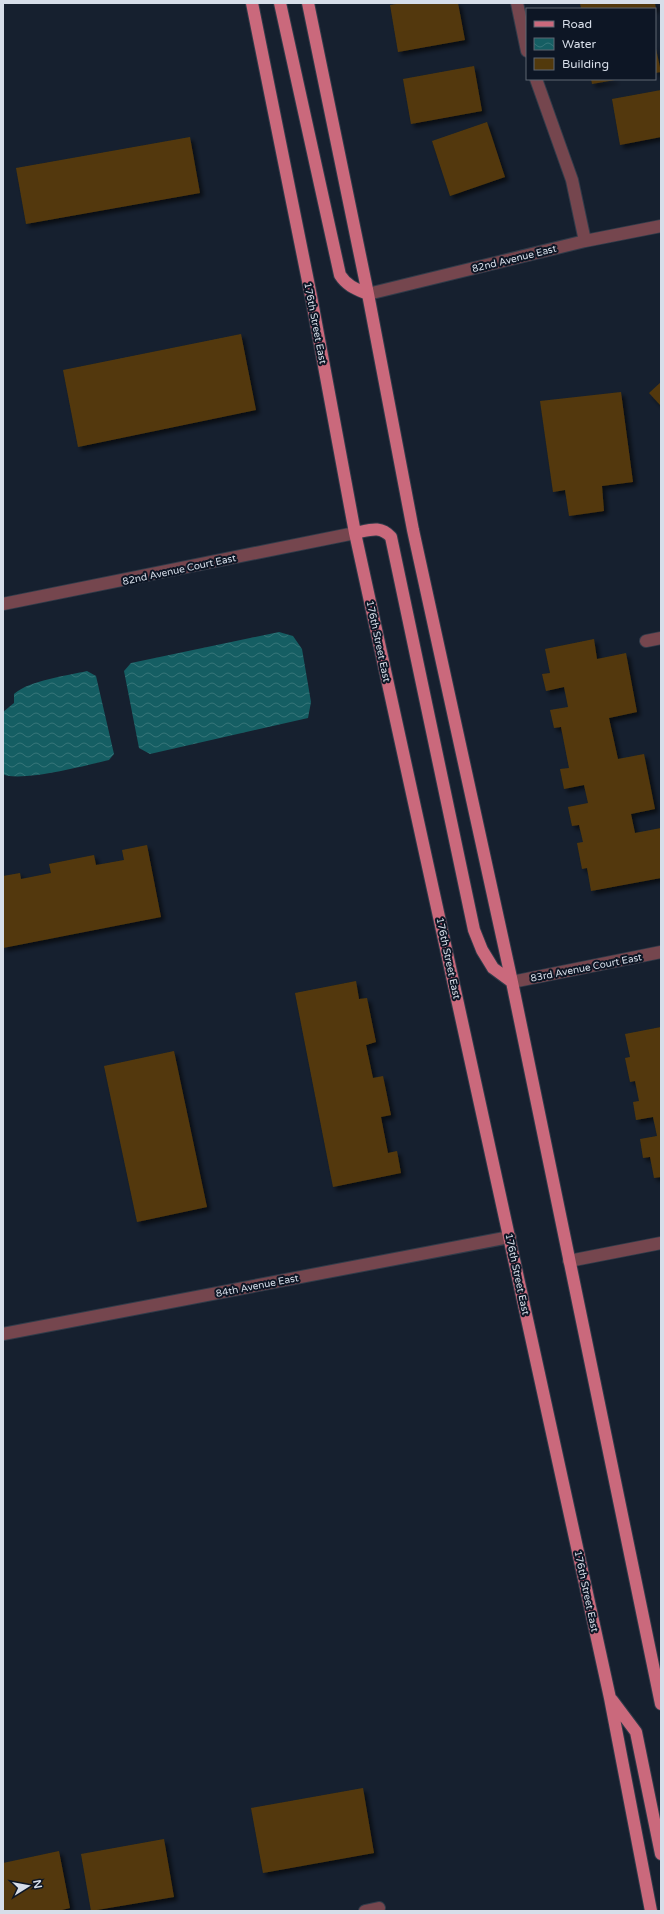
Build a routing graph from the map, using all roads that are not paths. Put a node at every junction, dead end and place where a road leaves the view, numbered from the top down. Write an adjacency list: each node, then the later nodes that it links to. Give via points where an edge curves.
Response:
1 (252, 3): 10 (main road, 176th Street East, via 310,288)
2 (280, 3): 9 (main road, via 340,275 352,288)
3 (308, 3): 9 (main road)
4 (517, 3): 5 (street)
5 (526, 46)
6 (536, 80): 8 (street, via 572,180)
7 (661, 226): 8 (street, 82nd Avenue East)
8 (585, 241): 9 (street, 82nd Avenue East)
9 (368, 294): 15 (main road, via 413,530)
10 (355, 533): 11 (street, 82nd Avenue Court East); 15 (main road, via 377,529 385,531 391,537 474,930 493,968); 16 (main road, 176th Street East)
11 (3, 604)
12 (661, 638): 13 (street)
13 (646, 641)
14 (661, 952): 15 (street, 83rd Avenue Court East)
15 (512, 982): 18 (main road)
16 (510, 1237): 19 (street, 84th Avenue East); 20 (main road, 176th Street East)
17 (661, 1243): 18 (street)
18 (569, 1261): 21 (main road)
19 (3, 1334)
20 (610, 1698): 22 (main road, via 636,1732); 25 (main road, 176th Street East)
21 (661, 1704)
22 (661, 1854)
23 (379, 1908): 24 (street)
24 (365, 1911)
25 (650, 1911)

